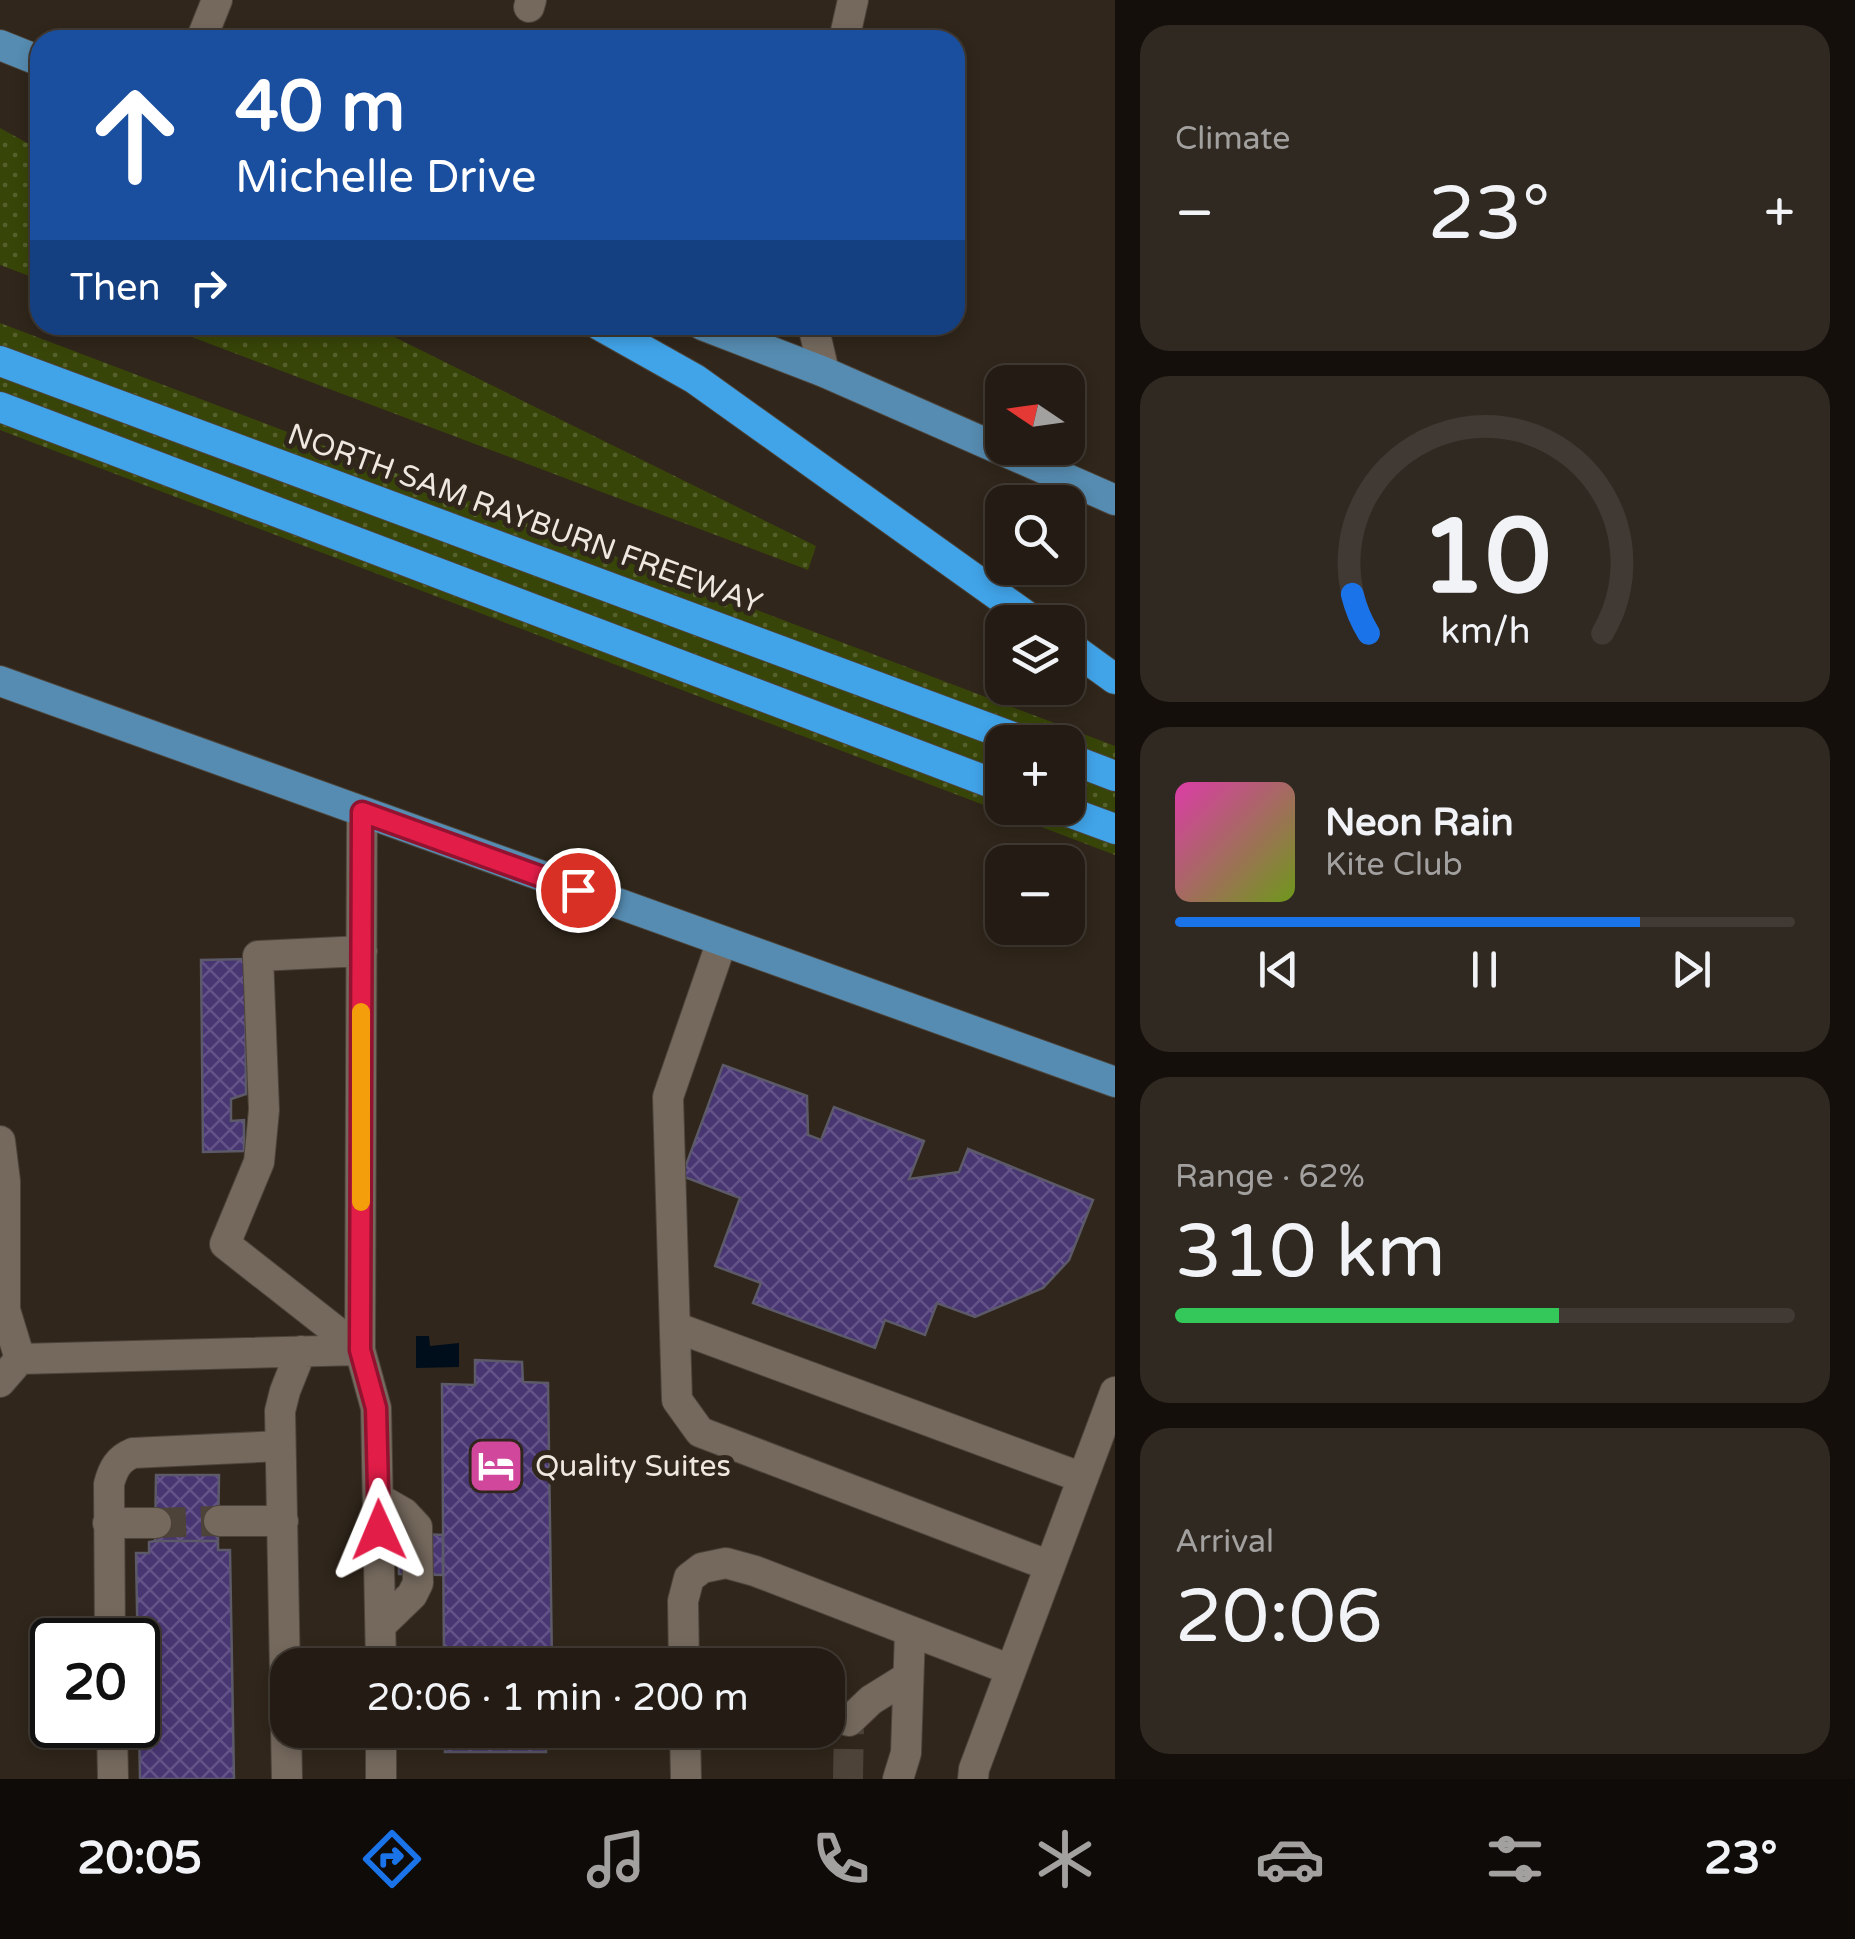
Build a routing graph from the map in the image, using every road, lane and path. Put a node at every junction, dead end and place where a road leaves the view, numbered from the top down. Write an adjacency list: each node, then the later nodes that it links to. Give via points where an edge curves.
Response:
1 (216, 0): 3 (street)
2 (853, 0): 4 (street)
3 (206, 30)
4 (846, 30)
5 (0, 45): 6 (main road)
6 (30, 57)
7 (618, 335): 14 (highway, via 695,379)
8 (728, 335): 11 (main road)
9 (816, 335): 11 (street)
10 (0, 361): 18 (highway, NORTH SAM RAYBURN FREEWAY)
11 (824, 372): 13 (main road)
12 (0, 408): 21 (highway)
13 (1115, 500)
14 (1012, 605)
15 (1085, 658): 16 (highway)
16 (1115, 680)
17 (0, 681): 22 (main road)
18 (985, 727)
19 (1085, 765): 20 (highway)
20 (1115, 776)
21 (985, 780)
22 (362, 812): 25 (main road); 26 (street)
23 (1085, 818): 24 (highway)
24 (1115, 829)
25 (722, 941): 27 (main road); 29 (street, via 668,1096)
26 (362, 951): 30 (street); 30 (street, via 258,956 264,1110 259,1162 224,1244)
27 (1115, 1082)
28 (0, 1142): 32 (street, via 5,1310)
29 (676, 1327): 36 (street); 41 (street, via 677,1400 700,1432)
30 (360, 1350): 31 (street); 44 (street, via 376,1408)
31 (301, 1351): 32 (street); 35 (street, via 282,1401)
32 (20, 1359): 33 (street)
33 (0, 1382)
34 (1115, 1392): 36 (street)
35 (280, 1446): 38 (street); 40 (street, via 122,1457 108,1484)
36 (1083, 1478): 41 (street)
37 (218, 1521): 38 (street)
38 (283, 1521): 53 (street)
39 (156, 1523): 40 (street)
40 (108, 1524): 42 (street)
41 (1050, 1566): 46 (street)
42 (110, 1618)
43 (910, 1631): 45 (street, via 726,1563 689,1578); 46 (street); 47 (street)
44 (381, 1648)
45 (684, 1648)
46 (1011, 1670): 57 (street)
47 (908, 1677): 48 (street); 56 (street, via 906,1753)
48 (849, 1721)
49 (112, 1748): 52 (street)
50 (381, 1748): 54 (street)
51 (685, 1748): 55 (street)
52 (113, 1779)
53 (287, 1779)
54 (381, 1779)
55 (686, 1779)
56 (898, 1779)
57 (974, 1779)

